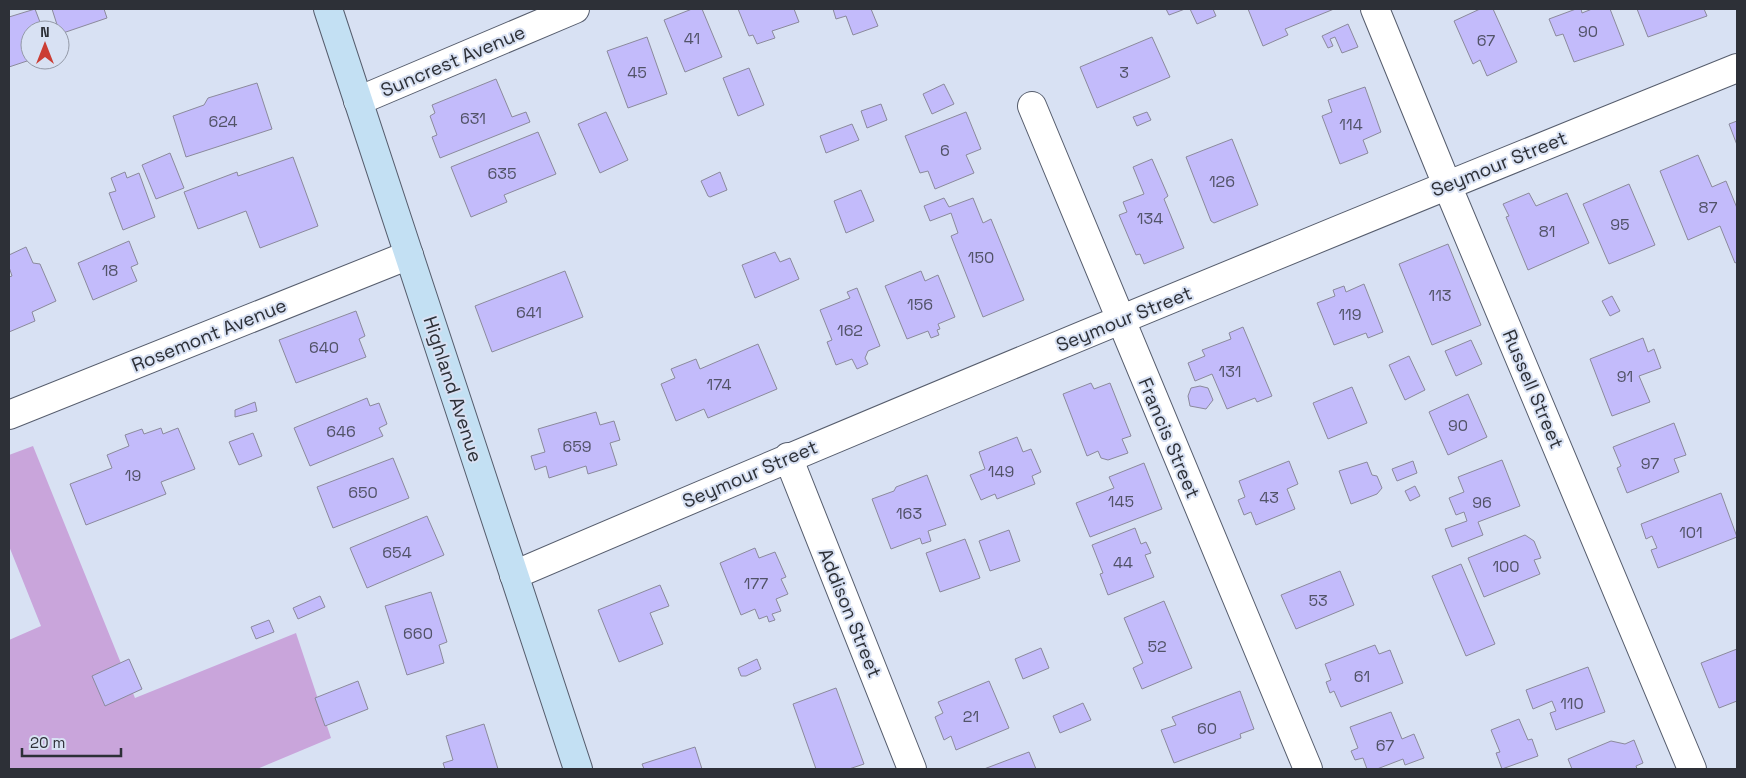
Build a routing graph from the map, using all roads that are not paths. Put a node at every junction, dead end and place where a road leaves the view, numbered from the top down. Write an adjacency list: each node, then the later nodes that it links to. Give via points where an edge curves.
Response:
1 (328, 9): 5 (main road, Highland Avenue)
2 (575, 9): 5 (street, Suncrest Avenue)
3 (1375, 9): 7 (street, Russell Street)
4 (1737, 68): 7 (street, Seymour Street)
5 (358, 101): 8 (main road, Highland Avenue)
6 (1032, 106): 9 (street, Francis Street)
7 (1447, 185): 9 (street, Seymour Street); 16 (street, Russell Street)
8 (409, 255): 10 (street, Rosemont Avenue); 12 (main road, Highland Avenue)
9 (1121, 320): 11 (street, Seymour Street); 15 (street, Francis Street)
10 (9, 415)
11 (788, 457): 12 (street, Seymour Street); 14 (street, Addison Street)
12 (514, 575): 13 (main road, Highland Avenue)
13 (578, 769)
14 (912, 769)
15 (1308, 769)
16 (1692, 769)

